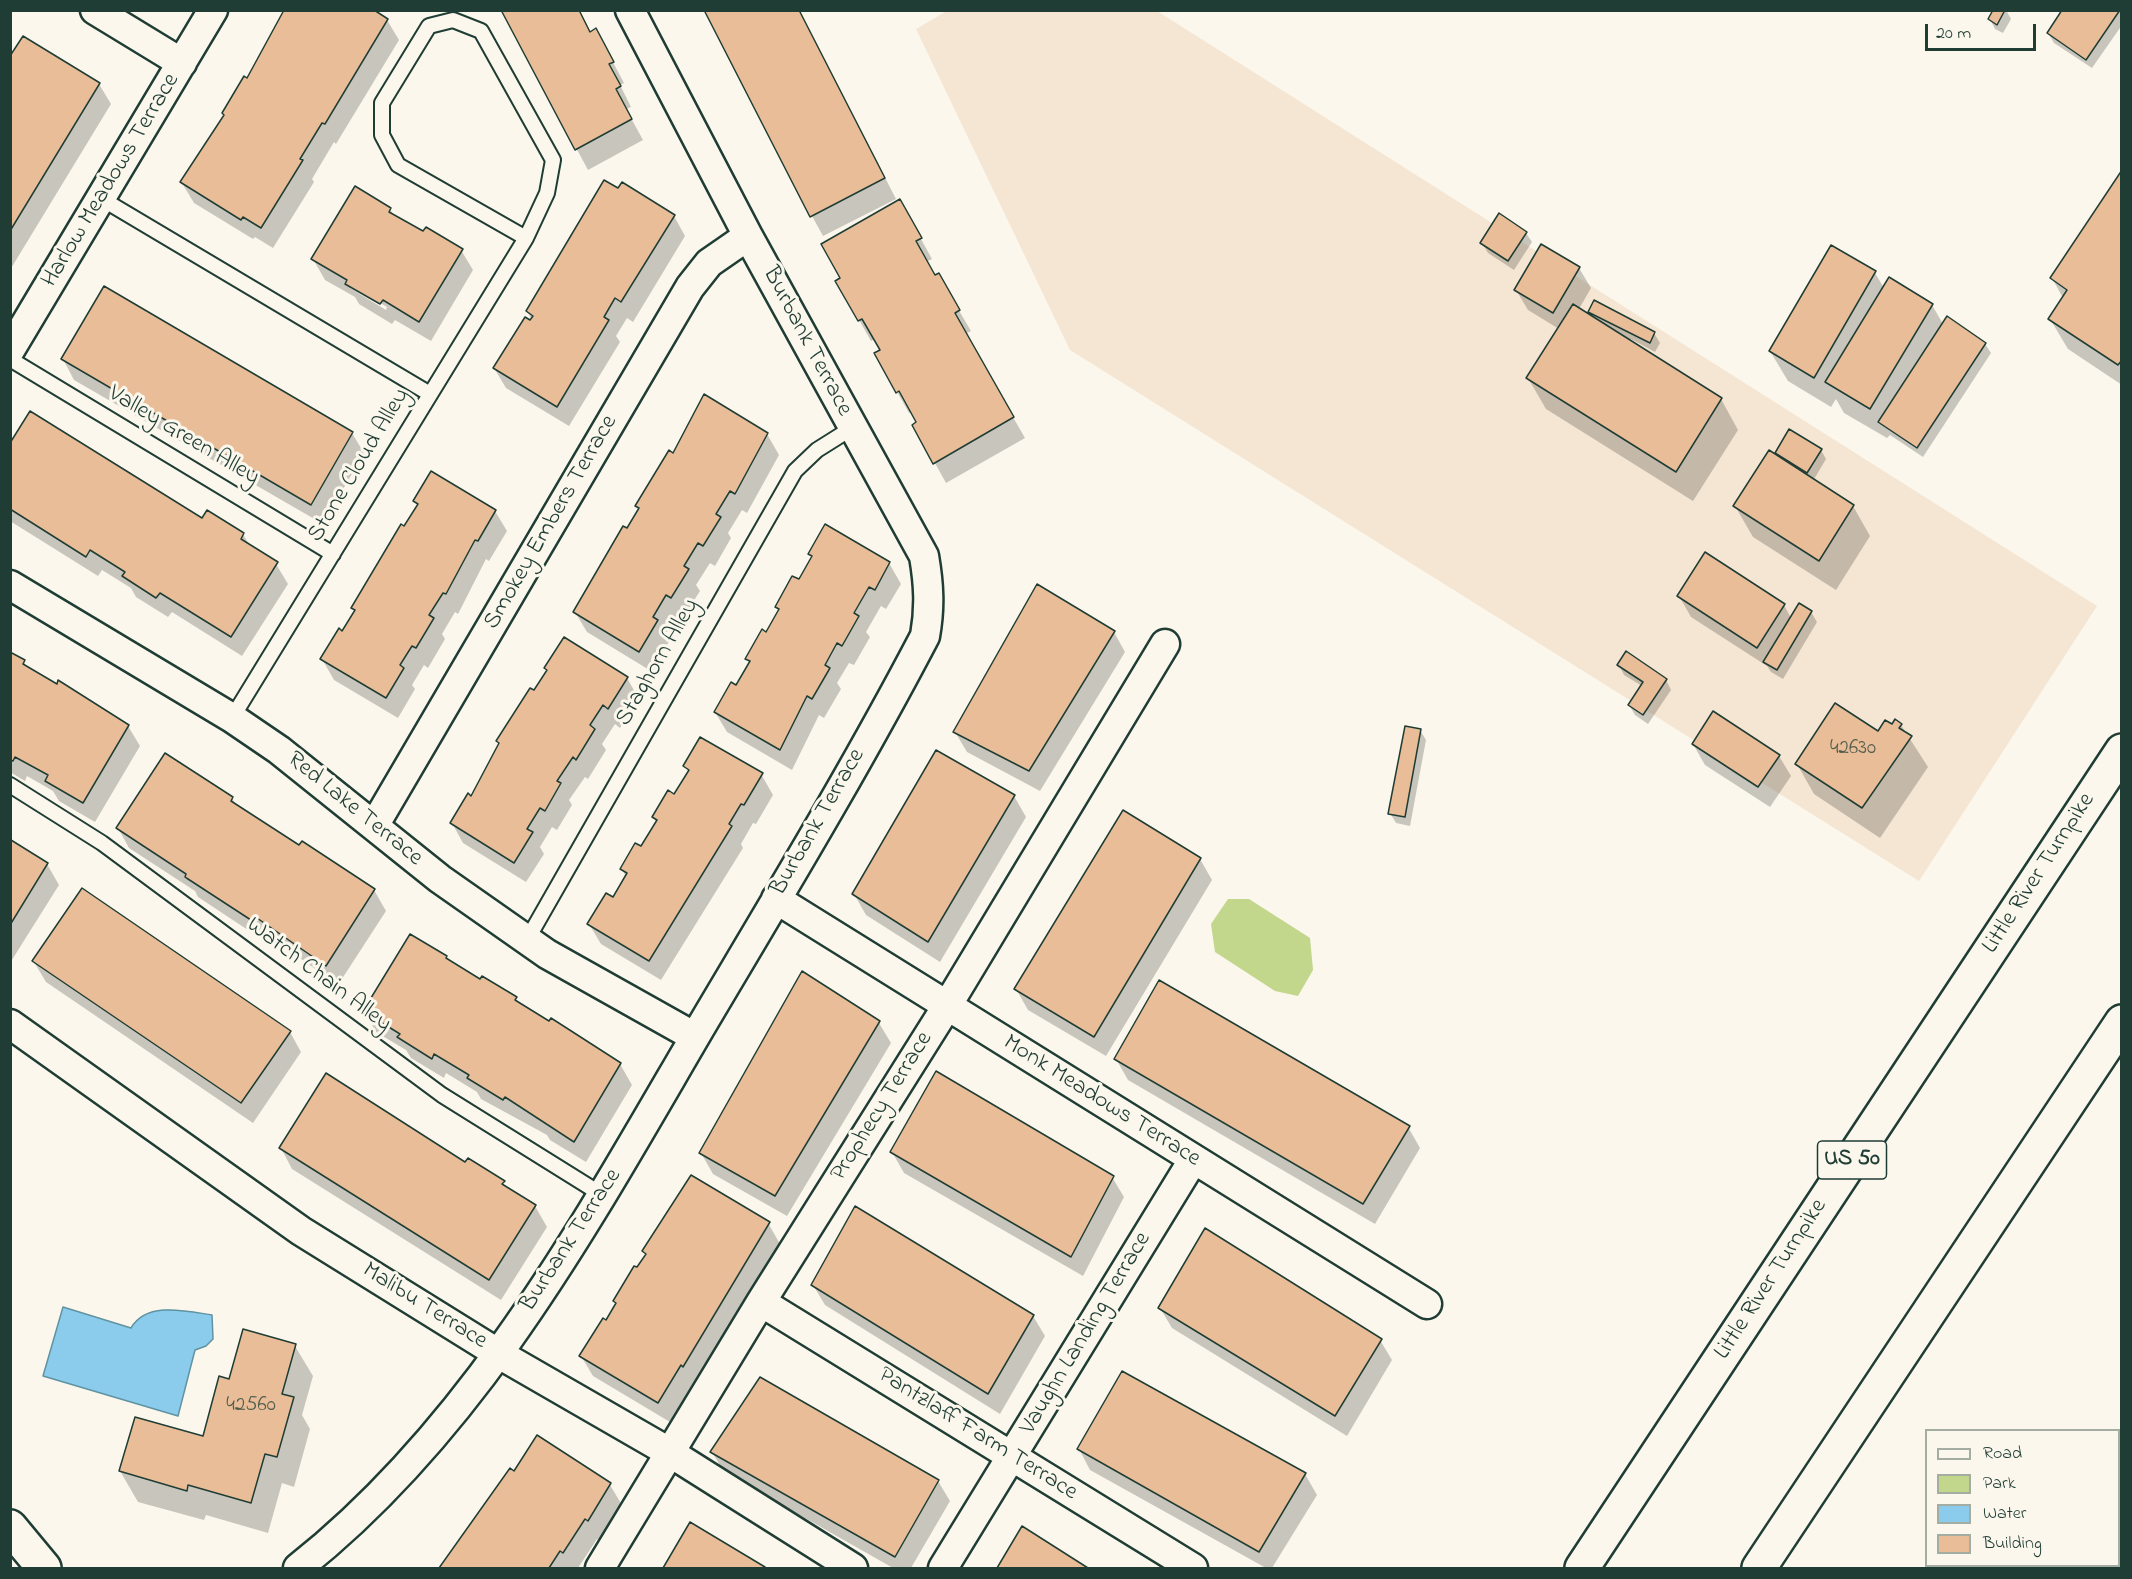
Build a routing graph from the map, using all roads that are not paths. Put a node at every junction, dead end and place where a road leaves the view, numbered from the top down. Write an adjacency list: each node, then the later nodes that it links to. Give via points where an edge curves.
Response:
1 (95, 10): 4 (street)
2 (213, 10): 4 (street, Harlow Meadows Terrace)
3 (630, 10): 6 (street, Burbank Terrace)
4 (182, 63): 5 (street, Harlow Meadows Terrace)
5 (102, 199): 8 (street, Harlow Meadows Terrace); 10 (lane)
6 (748, 236): 11 (street, Burbank Terrace); 18 (street, Smokey Embers Terrace, via 709,263 690,287)
7 (526, 238): 7 (lane, Stone Cloud Alley, via 547,193 554,160 481,31 453,20 429,26 382,103 382,135 398,165); 10 (lane, Stone Cloud Alley)
8 (14, 336)
9 (10, 359): 12 (lane, Valley Green Alley)
10 (430, 394): 12 (lane, Stone Cloud Alley)
11 (852, 428): 19 (street, Burbank Terrace, via 924,556 930,610 925,636); 20 (lane, Staghorn Alley, via 817,450 795,471)
12 (333, 554): 15 (lane, Stone Cloud Alley)
13 (10, 585): 15 (street, Red Lake Terrace)
14 (1165, 644): 21 (street, Prophecy Terrace)
15 (232, 718): 18 (street, Red Lake Terrace)
16 (2121, 751): 39 (main road, Little River Turnpike / US 50)
17 (10, 784): 26 (lane, Watch Chain Alley, via 102,843 442,1095)
18 (374, 826): 20 (street, Red Lake Terrace, via 440,879)
19 (776, 899): 21 (street, Monk Meadows Terrace); 24 (street, Burbank Terrace)
20 (527, 940): 24 (street, Red Lake Terrace)
21 (947, 1006): 25 (street, Monk Meadows Terrace); 27 (street, Prophecy Terrace)
22 (2121, 1022): 40 (main road)
23 (10, 1024): 29 (street, Malibu Terrace, via 301,1231)
24 (695, 1036): 26 (street, Burbank Terrace)
25 (1193, 1160): 28 (street, Monk Meadows Terrace); 31 (street, Vaughn Landing Terrace)
26 (604, 1196): 29 (street, Burbank Terrace)
27 (761, 1302): 30 (street, Prophecy Terrace); 31 (street, Pantzlaff Farm Terrace)
28 (1427, 1304)
29 (500, 1354): 30 (street, Malibu Terrace); 34 (street, Burbank Terrace, via 405,1469)
30 (669, 1452): 35 (street, Prophecy Terrace); 36 (street, Malibu Terrace)
31 (1012, 1456): 37 (street, Vaughn Landing Terrace); 38 (street, Pantzlaff Farm Terrace)
32 (10, 1527): 33 (main road)
33 (44, 1569)
34 (298, 1569)
35 (600, 1569)
36 (853, 1569)
37 (944, 1569)
38 (1193, 1569)
39 (1582, 1569)
40 (1759, 1569)

